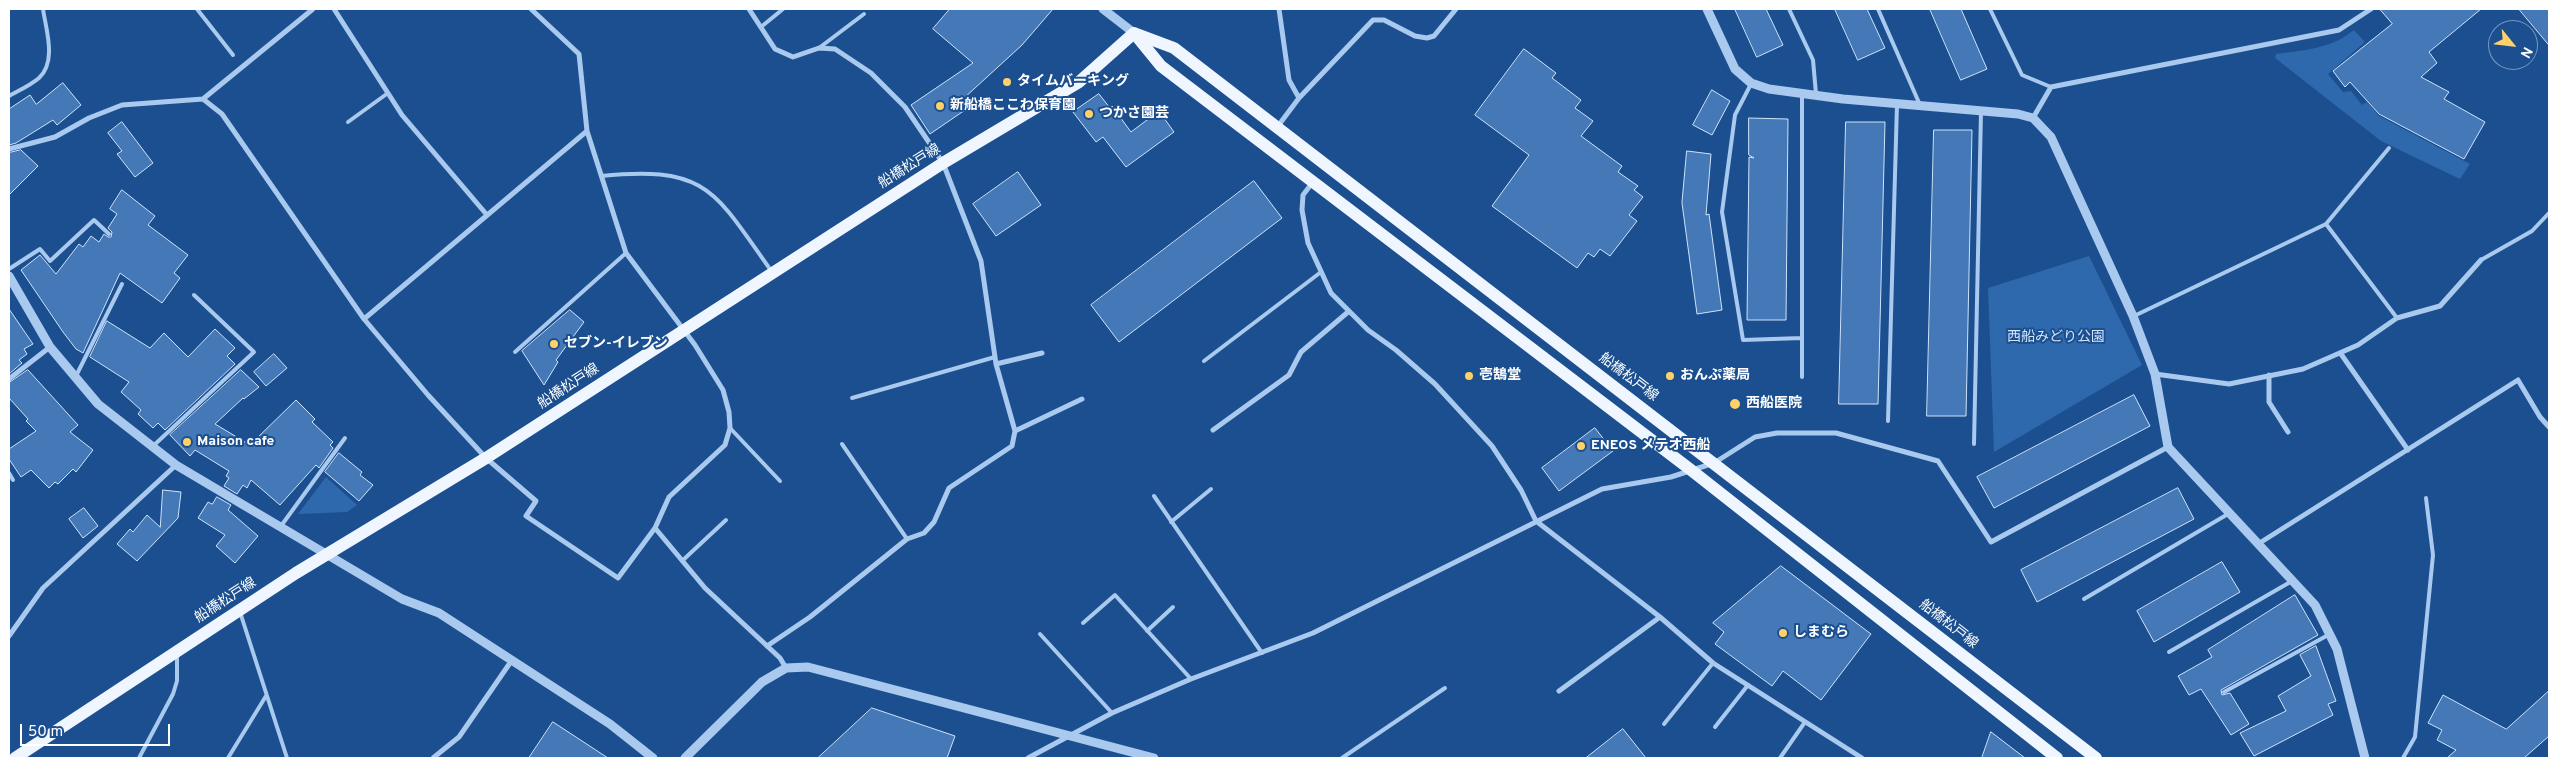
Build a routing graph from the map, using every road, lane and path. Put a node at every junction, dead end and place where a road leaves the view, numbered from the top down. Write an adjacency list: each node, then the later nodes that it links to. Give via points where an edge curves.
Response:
1 (42, 9): 26 (lane, via 50,54 48,64 39,78)
2 (197, 9): 20 (lane)
3 (313, 9): 28 (street)
4 (334, 9): 24 (street)
5 (531, 9): 35 (street, via 579,54)
6 (749, 9): 17 (street)
7 (783, 9): 17 (lane)
8 (1102, 9): 18 (street)
9 (1279, 9): 27 (street, via 1290,80)
10 (1456, 9): 27 (street, via 1434,36 1427,38 1415,36 1384,20 1373,20)
11 (1707, 9): 21 (street, via 1735,69)
12 (1789, 9): 25 (lane, via 1813,60)
13 (1878, 9): 30 (lane)
14 (1990, 9): 22 (lane, via 2022,75)
15 (2371, 9): 22 (street, via 2339,30)
16 (864, 14): 19 (lane)
17 (761, 27): 19 (street, via 775,49 793,57)
18 (1134, 34): 34 (main road, 船橋松戸線, via 1174,48); 38 (main road, 船橋松戸線, via 1079,82); 40 (main road, via 1161,66)
19 (819, 48): 38 (street, via 835,49 871,74 905,107)
20 (233, 55)
21 (1751, 83): 23 (street); 58 (lane, via 1735,115 1722,212 1742,340)
22 (2051, 87): 32 (street)
23 (1802, 93): 25 (street); 58 (lane)
24 (388, 94): 33 (lane); 42 (street)
25 (1816, 95): 29 (street)
26 (9, 96)
27 (1299, 98): 34 (street)
28 (203, 99): 37 (street, via 122,105 89,118 55,138); 56 (street, via 222,114)
29 (1897, 104): 30 (street); 73 (lane)
30 (1921, 106): 31 (street)
31 (1981, 111): 32 (street); 81 (lane)
32 (2033, 118): 54 (street, via 2051,137)
33 (348, 122)
34 (1277, 127): 86 (main road, 船橋松戸線)
35 (588, 131): 39 (street); 42 (street)
36 (2388, 148): 43 (lane)
37 (9, 149)
38 (943, 164): 48 (main road, 船橋松戸線); 63 (street, via 981,261)
39 (601, 176): 45 (street); 48 (lane, via 636,172 670,174 698,183 723,202)
40 (1313, 182): 49 (street, via 1304,195 1302,210 1308,243); 88 (main road)
41 (2549, 213): 46 (lane, via 2532,231)
42 (487, 216): 56 (street)
43 (2326, 224): 54 (lane); 55 (lane)
44 (109, 234): 47 (lane, via 94,220 50,261 40,249)
45 (626, 253): 57 (street); 60 (lane)
46 (2481, 260): 55 (street, via 2440,306)
47 (9, 269)
48 (772, 272): 57 (main road, 船橋松戸線)
49 (1321, 272): 53 (street, via 1331,293); 64 (lane)
50 (9, 276): 59 (street)
51 (122, 284): 68 (lane)
52 (194, 295): 82 (lane, via 254,352)
53 (1348, 312): 76 (street, via 1301,352 1289,375); 97 (street, via 1435,384 1492,446 1521,490)
54 (2132, 316): 66 (street)
55 (2397, 318): 62 (street)
56 (364, 319): 85 (street)
57 (684, 330): 75 (street, via 723,390); 85 (main road, 船橋松戸線)
58 (1802, 338): 69 (lane)
59 (50, 347): 68 (street); 70 (street)
60 (516, 352)
61 (1042, 353): 65 (street)
62 (2341, 354): 67 (street, via 2303,369); 84 (street)
63 (995, 357): 65 (street); 71 (lane)
64 (1204, 361)
65 (996, 364): 77 (street)
66 (2156, 374): 67 (street, via 2230,384); 83 (street)
67 (2270, 375): 78 (street, via 2268,402)
68 (75, 377): 82 (street, via 98,404)
69 (1802, 377)
70 (9, 379)
71 (852, 398)
72 (1082, 399): 77 (street)
73 (1888, 421)
74 (2549, 427): 84 (street, via 2518,380)
75 (730, 428): 91 (lane); 100 (street, via 725,445 669,497)
76 (1212, 430)
77 (1015, 432): 101 (street, via 1012,446 949,488 934,522 924,533)
78 (2288, 432)
79 (345, 438): 99 (lane)
80 (842, 444): 101 (lane)
81 (1974, 444)
82 (152, 446): 87 (street)
83 (2168, 447): 86 (street, via 1991,542 1938,461 1836,434 1777,433 1755,437); 95 (street)
84 (2408, 450): 102 (street)
85 (486, 458): 100 (street, via 536,501 526,516 618,578); 103 (main road, 船橋松戸線)
86 (1714, 463): 88 (street); 147 (main road, 船橋松戸線)
87 (176, 465): 99 (street); 114 (street, via 43,588)
88 (1691, 470): 97 (street, via 1672,477 1602,489); 146 (main road)
89 (9, 473): 90 (lane)
90 (13, 480)
91 (780, 481)
92 (1211, 489): 98 (lane)
93 (1154, 496): 98 (lane)
94 (2426, 498): 149 (lane, via 2433,555 2415,737)
95 (2229, 514): 102 (street); 106 (lane)
96 (726, 520): 104 (lane)
97 (1536, 521): 109 (street); 118 (street, via 1313,633)
98 (1171, 522): 118 (lane)
99 (281, 526): 103 (street)
100 (655, 528): 104 (street)
101 (907, 539): 115 (street, via 810,617)
102 (2258, 544): 105 (street)
103 (325, 555): 108 (main road, 船橋松戸線); 119 (street, via 402,599 439,613)
104 (682, 561): 115 (street, via 705,588)
105 (2292, 580): 113 (street, via 2315,605); 117 (lane)
106 (2084, 599)
107 (1173, 607): 111 (lane)
108 (239, 610): 116 (main road, 船橋松戸線); 127 (lane)
109 (1660, 617): 120 (street); 125 (street)
110 (1083, 623): 111 (lane, via 1115,596)
111 (1147, 631): 122 (lane)
112 (1040, 634): 128 (lane)
113 (2330, 634): 126 (lane); 148 (street, via 2337,649)
114 (9, 636)
115 (766, 646): 121 (street)
116 (176, 651): 134 (main road, 船橋松戸線); 135 (lane, via 177,681 173,694)
117 (2169, 652)
118 (1262, 653): 122 (street)
119 (512, 660): 138 (street, via 459,737); 139 (street, via 610,724)
120 (1714, 663): 123 (street); 130 (lane)
121 (786, 668): 132 (street, via 808,667); 140 (street, via 762,682)
122 (1191, 679): 128 (street)
123 (1748, 686): 129 (street); 131 (lane)
124 (1445, 688): 143 (lane)
125 (1559, 691)
126 (2224, 692)
127 (266, 696): 136 (lane); 137 (lane)
128 (1112, 713): 132 (street)
129 (1805, 722): 133 (street); 144 (lane)
130 (1664, 724)
131 (1715, 727)
132 (1072, 736): 141 (street); 142 (street)
133 (1853, 756): 145 (street)
134 (15, 758)
135 (139, 758)
136 (228, 758)
137 (287, 758)
138 (433, 758)
139 (653, 758)
140 (685, 758)
141 (1028, 758)
142 (1154, 758)
143 (1342, 758)
144 (1780, 758)
145 (1862, 758)
146 (2058, 758)
147 (2096, 758)
148 (2365, 758)
149 (2403, 758)

